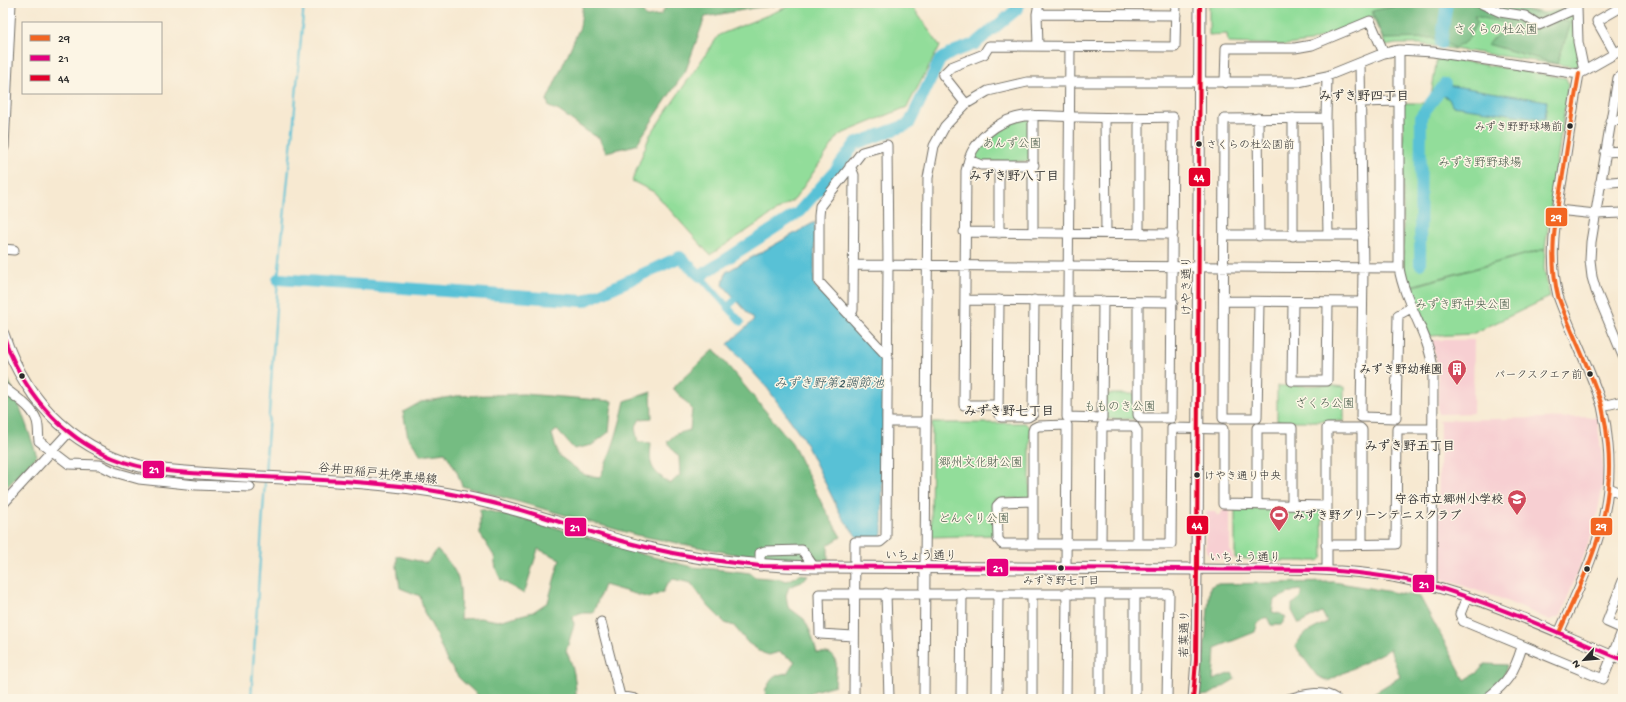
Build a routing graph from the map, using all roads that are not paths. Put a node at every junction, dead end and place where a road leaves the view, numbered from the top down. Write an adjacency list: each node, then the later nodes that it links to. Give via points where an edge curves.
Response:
1 (10, 3): 33 (main road)
2 (1039, 3): 7 (street)
3 (1176, 3): 8 (street)
4 (1200, 3): 19 (main road, けやき通り)
5 (1480, 3): 15 (street, via 1500,12 1525,16 1539,25 1577,8)
6 (1623, 6): 12 (street, via 1597,21)
7 (1037, 14): 8 (street); 9 (street)
8 (1176, 15): 10 (street, via 1175,47)
9 (1038, 46): 10 (street); 23 (street, via 989,46 984,54 951,67 943,75)
10 (1070, 47): 18 (street)
11 (1399, 50): 13 (street); 15 (street, via 1433,52); 21 (street)
12 (1619, 51): 15 (street)
13 (1384, 53): 14 (street); 20 (street, via 1370,21 1312,45 1295,48 1226,48)
14 (1360, 63): 16 (street); 22 (street)
15 (1581, 72): 42 (street)
16 (1327, 76): 20 (street, via 1298,82); 30 (street)
17 (1623, 76): 32 (street, via 1618,78)
18 (1071, 83): 19 (street); 23 (street, via 1013,84 988,91); 25 (street)
19 (1200, 83): 20 (street); 65 (main road, けやき通り)
20 (1225, 83)
21 (1400, 101): 22 (street); 68 (street)
22 (1360, 102): 54 (street)
23 (966, 104): 62 (street, via 945,126 934,146 928,178)
24 (1033, 115): 25 (street); 36 (street, via 1008,120 994,128 972,151); 38 (street)
25 (1071, 117): 26 (street); 48 (street)
26 (1105, 118): 27 (street); 49 (street)
27 (1139, 118): 50 (street); 51 (street, via 1173,117)
28 (1258, 118): 29 (street); 52 (street, via 1224,119); 55 (street)
29 (1293, 118): 30 (street); 56 (street)
30 (1326, 118): 53 (street)
31 (1623, 120): 32 (street)
32 (1610, 121): 35 (street)
33 (3, 147)
34 (1623, 150): 35 (street)
35 (1605, 152): 41 (street)
36 (969, 160): 37 (street, via 981,165); 45 (street, via 966,170)
37 (999, 165): 38 (street); 46 (street)
38 (1034, 165): 47 (street)
39 (850, 166): 59 (street, via 854,176); 60 (street, via 862,152 887,145); 82 (street, via 820,206 819,282)
40 (1623, 181): 41 (street)
41 (1600, 183): 44 (street)
42 (1557, 210): 44 (street); 89 (street, via 1552,258 1554,283)
43 (1623, 213): 44 (street)
44 (1596, 214): 84 (street, via 1591,242 1592,277)
45 (964, 232): 46 (street); 61 (street)
46 (999, 233): 47 (street)
47 (1033, 233): 48 (street)
48 (1069, 233): 49 (street); 63 (street)
49 (1106, 233): 50 (street)
50 (1140, 234): 51 (street)
51 (1173, 234): 64 (street)
52 (1224, 235): 55 (street); 66 (street)
53 (1328, 235): 54 (street); 56 (street)
54 (1363, 235): 67 (street)
55 (1259, 236): 56 (street)
56 (1293, 236)
57 (3, 249): 58 (street)
58 (14, 250)
59 (853, 265): 60 (street); 82 (street, via 853,310)
60 (888, 266): 62 (street); 85 (street)
61 (964, 266): 62 (street); 63 (street); 69 (street)
62 (927, 267): 91 (street)
63 (1069, 267): 64 (street); 72 (street)
64 (1173, 267): 65 (street); 76 (street)
65 (1199, 268): 66 (street); 92 (main road, けやき通り)
66 (1224, 268): 67 (street); 73 (street)
67 (1363, 268): 68 (street); 80 (street)
68 (1399, 268): 81 (street, via 1403,289)
69 (965, 300): 70 (street); 88 (street, via 964,405)
70 (999, 300): 71 (street); 88 (street)
71 (1034, 300): 72 (street); 88 (street, via 1033,414 1028,417 1002,417 998,413)
72 (1068, 301): 74 (street); 74 (street, via 1067,418 1102,418)
73 (1224, 301): 77 (street); 77 (street, via 1223,418 1257,418)
74 (1103, 302): 75 (street)
75 (1138, 302): 76 (street); 76 (street, via 1138,414 1141,418 1171,418)
76 (1173, 302)
77 (1260, 302): 78 (street)
78 (1293, 302): 79 (street); 79 (street, via 1292,381 1327,381)
79 (1328, 302): 80 (street)
80 (1362, 302): 81 (street, via 1361,417 1396,418 1398,315)
81 (1411, 308): 93 (street, via 1432,358)
82 (850, 316): 85 (street)
83 (3, 334): 94 (main road, 谷井田稲戸井停車場線, via 13,361 27,386 48,413)
84 (1623, 356)
85 (888, 357): 90 (street)
86 (3, 387): 95 (street, via 27,406 36,421 39,441)
87 (1623, 401): 89 (street)
88 (998, 405)
89 (1602, 406): 97 (street, via 1609,456)
90 (887, 422): 91 (street); 113 (street, via 886,537 880,542 855,542)
91 (926, 422): 112 (street)
92 (1197, 428): 101 (street, via 1223,429 1223,504); 107 (street, via 1172,428 1171,544); 115 (main road, けやき通り)
93 (1433, 429): 108 (street, via 1397,429 1396,544); 118 (street)
94 (69, 432): 95 (street); 110 (main road, 谷井田稲戸井停車場線, via 124,462 154,469 412,488 518,509 644,547 706,560)
95 (52, 451): 96 (street, via 69,464 100,465 139,479); 100 (street)
96 (250, 487)
97 (1609, 488): 98 (street); 131 (street, via 1604,522 1597,543)
98 (1623, 494)
99 (1032, 502): 104 (street); 104 (street, via 1001,502 997,506 998,539 1002,544); 105 (street, via 1034,428 1067,426)
100 (3, 504)
101 (1257, 504): 102 (street); 102 (street, via 1257,428 1292,428)
102 (1292, 505): 103 (street)
103 (1326, 506): 108 (street, via 1327,428 1360,428); 109 (street)
104 (1033, 543): 105 (street)
105 (1067, 544): 106 (street); 114 (street)
106 (1101, 544): 107 (street); 107 (street, via 1102,426 1134,426 1137,431)
107 (1137, 544)
108 (1362, 544): 109 (street)
109 (1326, 545): 116 (street)
110 (760, 566): 111 (main road, 谷井田稲戸井停車場線); 111 (street, via 760,553 765,551 802,550)
111 (809, 567): 113 (main road, いちょう通り)
112 (924, 567): 113 (main road, いちょう通り); 114 (main road, いちょう通り); 121 (street)
113 (855, 568): 119 (street)
114 (1066, 569): 115 (main road, いちょう通り)
115 (1197, 570): 116 (street, いちょう通り); 147 (street, 若葉通り)
116 (1327, 570): 118 (street, いちょう通り, via 1393,577)
117 (1623, 581): 130 (street, via 1607,622)
118 (1432, 586): 128 (street, いちょう通り)
119 (855, 592): 120 (street); 132 (street); 132 (street, via 819,594 820,634)
120 (886, 593): 121 (street); 138 (street)
121 (924, 593): 122 (street); 139 (street)
122 (962, 593): 124 (street); 140 (street)
123 (1067, 593): 125 (street); 126 (street); 143 (street)
124 (998, 594): 125 (street); 141 (street)
125 (1032, 594): 142 (street)
126 (1100, 594): 127 (street); 144 (street)
127 (1135, 594): 145 (street); 146 (street, via 1169,594)
128 (1467, 597): 131 (street, いちょう通り); 133 (street, via 1460,614 1463,621)
129 (601, 622): 136 (street, via 620,696)
130 (1623, 629): 134 (street)
131 (1559, 633): 134 (street, いちょう通り)
132 (854, 636): 137 (street)
133 (1522, 647): 134 (street, via 1603,679); 150 (street, via 1514,670 1501,688)
134 (1612, 656): 135 (street, いちょう通り)
135 (1623, 660)
136 (635, 699)
137 (854, 699)
138 (889, 699)
139 (924, 699)
140 (960, 699)
141 (996, 699)
142 (1032, 699)
143 (1066, 699)
144 (1100, 699)
145 (1135, 699)
146 (1167, 699)
147 (1193, 699)
148 (1288, 699): 149 (street, via 1324,693)
149 (1336, 699)
150 (1486, 699)

